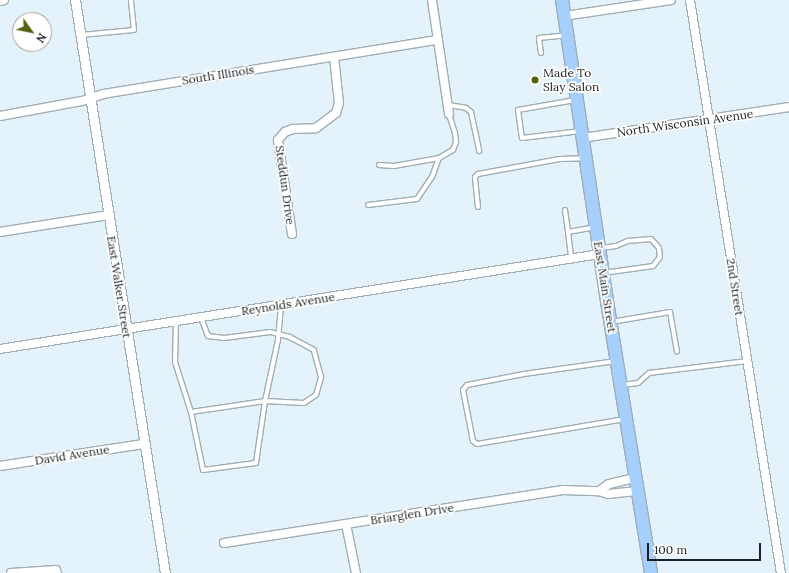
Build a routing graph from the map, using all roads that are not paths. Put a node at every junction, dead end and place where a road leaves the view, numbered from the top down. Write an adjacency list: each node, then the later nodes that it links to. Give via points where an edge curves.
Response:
1 (4, 0): 8 (street)
2 (75, 0): 10 (street, East Walker Street)
3 (131, 0): 10 (lane, via 134,30)
4 (432, 0): 12 (street)
5 (562, 0): 9 (main road, East Main Street)
6 (671, 0): 9 (street)
7 (690, 0): 21 (street, 2nd Street)
8 (0, 1)
9 (564, 16): 11 (main road, East Main Street)
10 (80, 35): 15 (street, East Walker Street)
11 (567, 35): 13 (lane, via 539,38); 16 (main road, East Main Street)
12 (438, 40): 14 (street, South Illinois); 17 (street)
13 (541, 53)
14 (334, 56): 15 (street, South Illinois); 34 (street, Steddun Drive, via 339,103 336,113 316,128 293,129 285,132 278,140)
15 (90, 97): 20 (street, South Illinois, via 82,101); 30 (street, East Walker Street)
16 (576, 100): 22 (main road, East Main Street); 22 (lane, via 518,110 522,138)
17 (448, 105): 19 (street); 23 (lane, via 466,108 471,112)
18 (789, 107): 21 (street, North Wisconsin Avenue)
19 (449, 114): 24 (lane, via 456,133 456,142 453,150)
20 (0, 116)
21 (710, 120): 22 (street, North Wisconsin Avenue); 47 (street, 2nd Street)
22 (581, 134): 25 (main road, East Main Street)
23 (478, 151)
24 (439, 158): 26 (lane, via 394,166); 27 (lane, via 432,177 417,199)
25 (585, 158): 28 (lane, via 560,159 478,174 475,178); 31 (main road, East Main Street)
26 (379, 165)
27 (368, 205)
28 (478, 207)
29 (565, 210): 33 (lane)
30 (108, 215): 32 (street); 42 (street, East Walker Street)
31 (595, 227): 33 (lane); 35 (main road, East Main Street)
32 (0, 232)
33 (568, 232): 36 (lane)
34 (292, 234)
35 (599, 251): 36 (street, Reynolds Avenue); 37 (main road, East Main Street); 37 (lane, via 628,241 651,239 659,248 660,257 653,266)
36 (574, 257): 38 (street, Reynolds Avenue)
37 (603, 273): 41 (main road, East Main Street)
38 (281, 305): 39 (street, Reynolds Avenue); 43 (lane)
39 (201, 318): 40 (street, Reynolds Avenue); 43 (lane, via 208,336 224,338 270,332)
40 (176, 322): 42 (street, Reynolds Avenue); 50 (lane, via 175,362)
41 (611, 323): 45 (lane, via 670,312); 46 (main road, East Main Street)
42 (126, 330): 44 (street, Reynolds Avenue); 52 (street, East Walker Street)
43 (278, 334): 49 (lane); 49 (lane, via 290,337 314,350 321,377 316,395 304,403)
44 (0, 349)
45 (677, 350)
46 (616, 361): 48 (main road, East Main Street); 51 (lane, via 467,385 463,390 473,441 477,444)
47 (747, 361): 48 (lane, via 649,373 638,383); 64 (street, 2nd Street)
48 (620, 385): 51 (main road, East Main Street)
49 (265, 401): 50 (lane); 50 (lane, via 256,462 203,470)
50 (191, 412)
51 (626, 419): 54 (main road, East Main Street)
52 (144, 444): 53 (street, David Avenue); 61 (street, East Walker Street)
53 (0, 466)
54 (636, 478): 55 (street, Briarglen Drive, via 609,484); 56 (main road, East Main Street)
55 (599, 490): 56 (street, Briarglen Drive, via 608,494); 57 (street, Briarglen Drive, via 563,490)
56 (638, 491): 63 (main road, East Main Street)
57 (346, 524): 58 (street, Briarglen Drive); 62 (street)
58 (224, 543)
59 (11, 573): 60 (street, via 56,570)
60 (57, 573)
61 (165, 573)
62 (356, 573)
63 (651, 573)
64 (780, 573)

